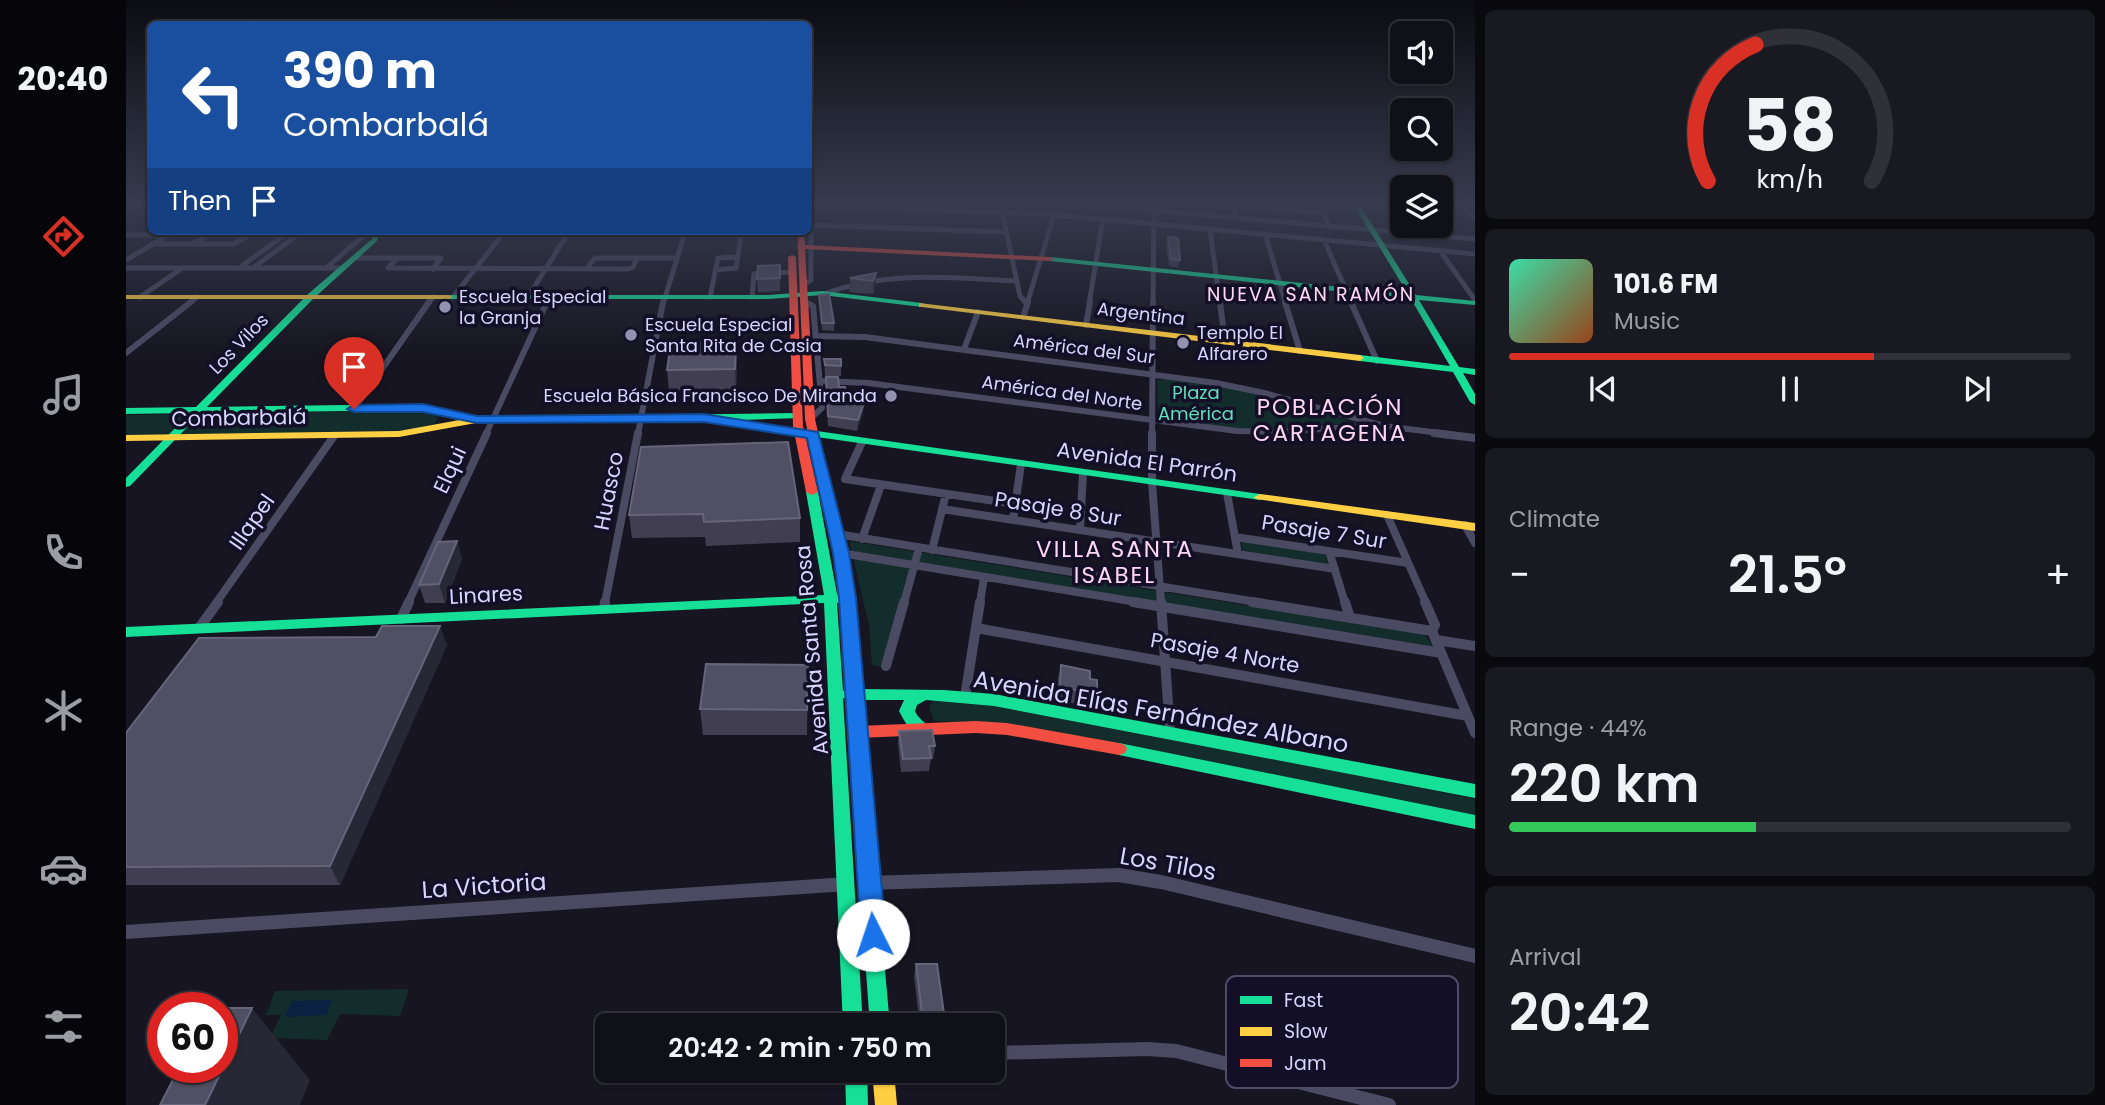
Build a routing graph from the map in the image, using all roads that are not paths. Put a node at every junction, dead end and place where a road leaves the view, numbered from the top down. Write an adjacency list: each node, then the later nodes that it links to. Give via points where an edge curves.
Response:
1 (259, 254): 32 (street)
2 (272, 254): 27 (street)
3 (350, 254): 29 (street, Los Vilos)
4 (360, 254): 22 (street, Los Vilos)
5 (488, 254): 38 (street)
6 (555, 254): 35 (street)
7 (678, 254): 25 (street, Huasco)
8 (738, 254): 21 (street)
9 (795, 254): 41 (street, Avenida Santa Rosa)
10 (800, 254): 47 (street, Avenida Santa Rosa)
11 (982, 254): 20 (street)
12 (1042, 254): 26 (street)
13 (1097, 254): 28 (street)
14 (1155, 254): 40 (street)
15 (1213, 254): 42 (street)
16 (1271, 254): 44 (street)
17 (1330, 254): 45 (street)
18 (1388, 254): 58 (street)
19 (1442, 254): 59 (street)
20 (1011, 256): 26 (street); 43 (street)
21 (738, 257): 39 (street, via 735,269); 39 (street, via 719,257)
22 (355, 258): 23 (street); 29 (street, Los Vilos)
23 (397, 258): 37 (street, via 441,258); 37 (street, via 388,268)
24 (637, 258): 25 (street); 36 (street, via 593,259); 36 (street, via 630,268)
25 (676, 258): 55 (street, Huasco)
26 (1041, 258): 28 (street); 60 (street)
27 (259, 263): 29 (street); 33 (street)
28 (1095, 263): 40 (street); 63 (street)
29 (337, 266): 34 (street); 34 (street, Los Vilos); 50 (street, Los Vilos)
30 (126, 268): 31 (street)
31 (183, 268): 32 (street); 48 (street)
32 (239, 268): 33 (street)
33 (253, 268): 34 (street)
34 (326, 268)
35 (546, 268): 36 (street); 38 (street); 53 (street)
36 (586, 268)
37 (433, 269): 38 (street)
38 (476, 269): 52 (street)
39 (715, 270): 56 (street)
40 (1155, 270): 42 (street); 64 (street)
41 (788, 274): 47 (street, Avenida Santa Rosa); 57 (street, via 754,274)
42 (1216, 276): 44 (street); 66 (street)
43 (1017, 281): 46 (street, via 883,277 856,281); 60 (street)
44 (1281, 283): 45 (street); 68 (street)
45 (1346, 290): 58 (street); 70 (street)
46 (827, 293): 47 (street, Argentina); 61 (street, Argentina)
47 (799, 295): 57 (street, Argentina); 65 (street, Avenida Santa Rosa, via 813,305); 81 (street, Avenida Santa Rosa)
48 (133, 297): 49 (street, Argentina)
49 (197, 297): 50 (street, Argentina); 69 (street)
50 (310, 297): 51 (street, Argentina); 78 (street, Los Vilos)
51 (433, 297): 52 (street, Argentina); 76 (street)
52 (453, 297): 53 (street, Argentina)
53 (528, 297): 54 (street, Argentina)
54 (548, 297): 55 (street, Argentina); 83 (street, Elqui)
55 (664, 297): 56 (street, Argentina); 80 (street, Huasco)
56 (710, 297): 57 (street, Argentina)
57 (752, 297)
58 (1414, 297): 59 (street); 71 (street)
59 (1475, 302)
60 (1027, 303): 62 (street)
61 (978, 312): 62 (street, Argentina); 67 (street)
62 (1023, 317): 63 (street, Argentina)
63 (1086, 325): 64 (street, Argentina)
64 (1154, 333): 66 (street, Argentina); 73 (street)
65 (816, 336): 67 (street, América del Sur, via 860,336); 74 (street, Avenida Santa Rosa)
66 (1225, 342): 68 (street, Argentina)
67 (964, 349): 73 (street, América del Sur)
68 (1300, 351): 70 (street, Argentina)
69 (126, 353)
70 (1377, 360): 71 (street, Argentina)
71 (1456, 370): 72 (street, Argentina); 75 (street)
72 (1475, 372)
73 (1153, 374): 85 (street); 87 (street, América del Sur, via 1252,390)
74 (820, 381): 81 (street, Avenida Santa Rosa, via 822,410); 85 (street, América del Norte, via 869,383)
75 (1475, 402)
76 (354, 409): 78 (street, Combarbalá); 79 (street, Combarbalá, via 417,407)
77 (126, 411): 78 (street, Combarbalá)
78 (199, 411): 92 (street, Los Vilos)
79 (443, 413): 82 (street, Combarbalá); 86 (street)
80 (641, 418): 83 (street, Combarbalá); 84 (street, Combarbalá); 126 (street, Huasco)
81 (804, 418): 84 (street); 88 (street, Avenida Santa Rosa); 89 (street, Avenida Santa Rosa)
82 (477, 419): 83 (street, Combarbalá); 86 (street, Combarbalá)
83 (492, 419): 128 (street, Elqui)
84 (771, 422): 88 (street)
85 (1152, 422): 87 (street, América del Norte, via 1252,432); 97 (street)
86 (436, 426): 90 (street, Combarbalá, via 405,434)
87 (1384, 426): 93 (street)
88 (799, 433): 89 (street); 123 (street, Avenida Santa Rosa)
89 (813, 435): 94 (street, Avenida El Parrón); 108 (street, Avenida Santa Rosa)
90 (334, 436): 92 (street, Combarbalá); 129 (street, Illapel)
91 (126, 438): 92 (street, Combarbalá)
92 (172, 438): 98 (street, Los Vilos)
93 (1475, 438)
94 (862, 442): 95 (street, Avenida El Parrón); 99 (street, via 845,479)
95 (1021, 464): 96 (street, Avenida El Parrón); 102 (street)
96 (1083, 473): 97 (street, Avenida El Parrón); 107 (street)
97 (1152, 482): 100 (street, Avenida El Parrón); 111 (street)
98 (126, 484)
99 (881, 485): 101 (street); 110 (street)
100 (1227, 492): 104 (street, Avenida El Parrón); 109 (street)
101 (946, 494): 102 (street); 103 (street)
102 (1016, 504): 105 (street)
103 (942, 509): 105 (street, Pasaje 8 Sur); 114 (street)
104 (1387, 514): 106 (street, Avenida El Parrón); 118 (street)
105 (1013, 520): 107 (street, Pasaje 8 Sur)
106 (1470, 526): 112 (street)
107 (1080, 530): 111 (street, Pasaje 8 Sur)
108 (837, 534): 110 (street); 116 (street, Avenida Santa Rosa)
109 (1235, 537): 115 (street, Pasaje 7 Sur); 117 (street)
110 (863, 539): 113 (street)
111 (1156, 542): 117 (street, Pasaje 8 Sur); 122 (street)
112 (1475, 543)
113 (919, 548): 114 (street); 119 (street)
114 (932, 550): 122 (street)
115 (1329, 551): 118 (street, Pasaje 7 Sur); 120 (street)
116 (841, 553): 119 (street); 124 (street, Avenida Santa Rosa)
117 (1238, 554): 120 (street, Pasaje 8 Sur)
118 (1408, 563): 132 (street, via 1435,625)
119 (914, 565): 121 (street); 136 (street)
120 (1335, 569): 127 (street)
121 (984, 577): 125 (street); 130 (street)
122 (1160, 587): 125 (street); 127 (street)
123 (830, 598): 124 (street, Linares); 126 (street, Linares); 140 (street, Avenida Santa Rosa)
124 (848, 598): 137 (street, Avenida Santa Rosa)
125 (1161, 606): 134 (street); 135 (street)
126 (604, 609): 128 (street, Linares)
127 (1350, 618): 132 (street)
128 (401, 619): 129 (street, Linares)
129 (198, 628): 131 (street, Linares)
130 (976, 628): 135 (street, Pasaje 4 Norte); 139 (street)
131 (126, 632)
132 (1434, 635): 133 (street); 134 (street)
133 (1475, 646)
134 (1441, 653): 141 (street)
135 (1165, 662): 141 (street, Pasaje 4 Norte); 144 (street)
136 (886, 666)
137 (855, 693): 138 (street, Avenida Elías Fernández Albano); 140 (street, Avenida Elías Fernández Albano); 143 (street, Avenida Santa Rosa)
138 (924, 695): 139 (street, Avenida Elías Fernández Albano); 142 (street, via 911,701 907,711)
139 (965, 697): 144 (street, Avenida Elías Fernández Albano)
140 (838, 703): 143 (street); 149 (street, Avenida Santa Rosa)
141 (1468, 716): 145 (street)
142 (921, 728): 143 (street, Avenida Elías Fernández Albano); 147 (street, Avenida Elías Fernández Albano, via 1007,729)
143 (858, 732): 148 (street, Avenida Santa Rosa)
144 (1170, 732): 146 (street, Avenida Elías Fernández Albano)
145 (1475, 733)
146 (1475, 791)
147 (1475, 822)
148 (869, 883): 149 (street, Los Tilos); 151 (street, Los Tilos, via 1119,875); 153 (street, Avenida Santa Rosa)
149 (846, 884): 150 (street, La Victoria); 152 (street, Avenida Santa Rosa)
150 (126, 932)
151 (1475, 956)
152 (852, 1013)
153 (879, 1013)
154 (1005, 1053): 155 (street, via 1147,1049)
155 (1226, 1064)
156 (856, 1083): 159 (street)
157 (884, 1083): 160 (street)
158 (1322, 1088): 161 (street)
159 (857, 1105)
160 (886, 1105)
161 (1389, 1105)

